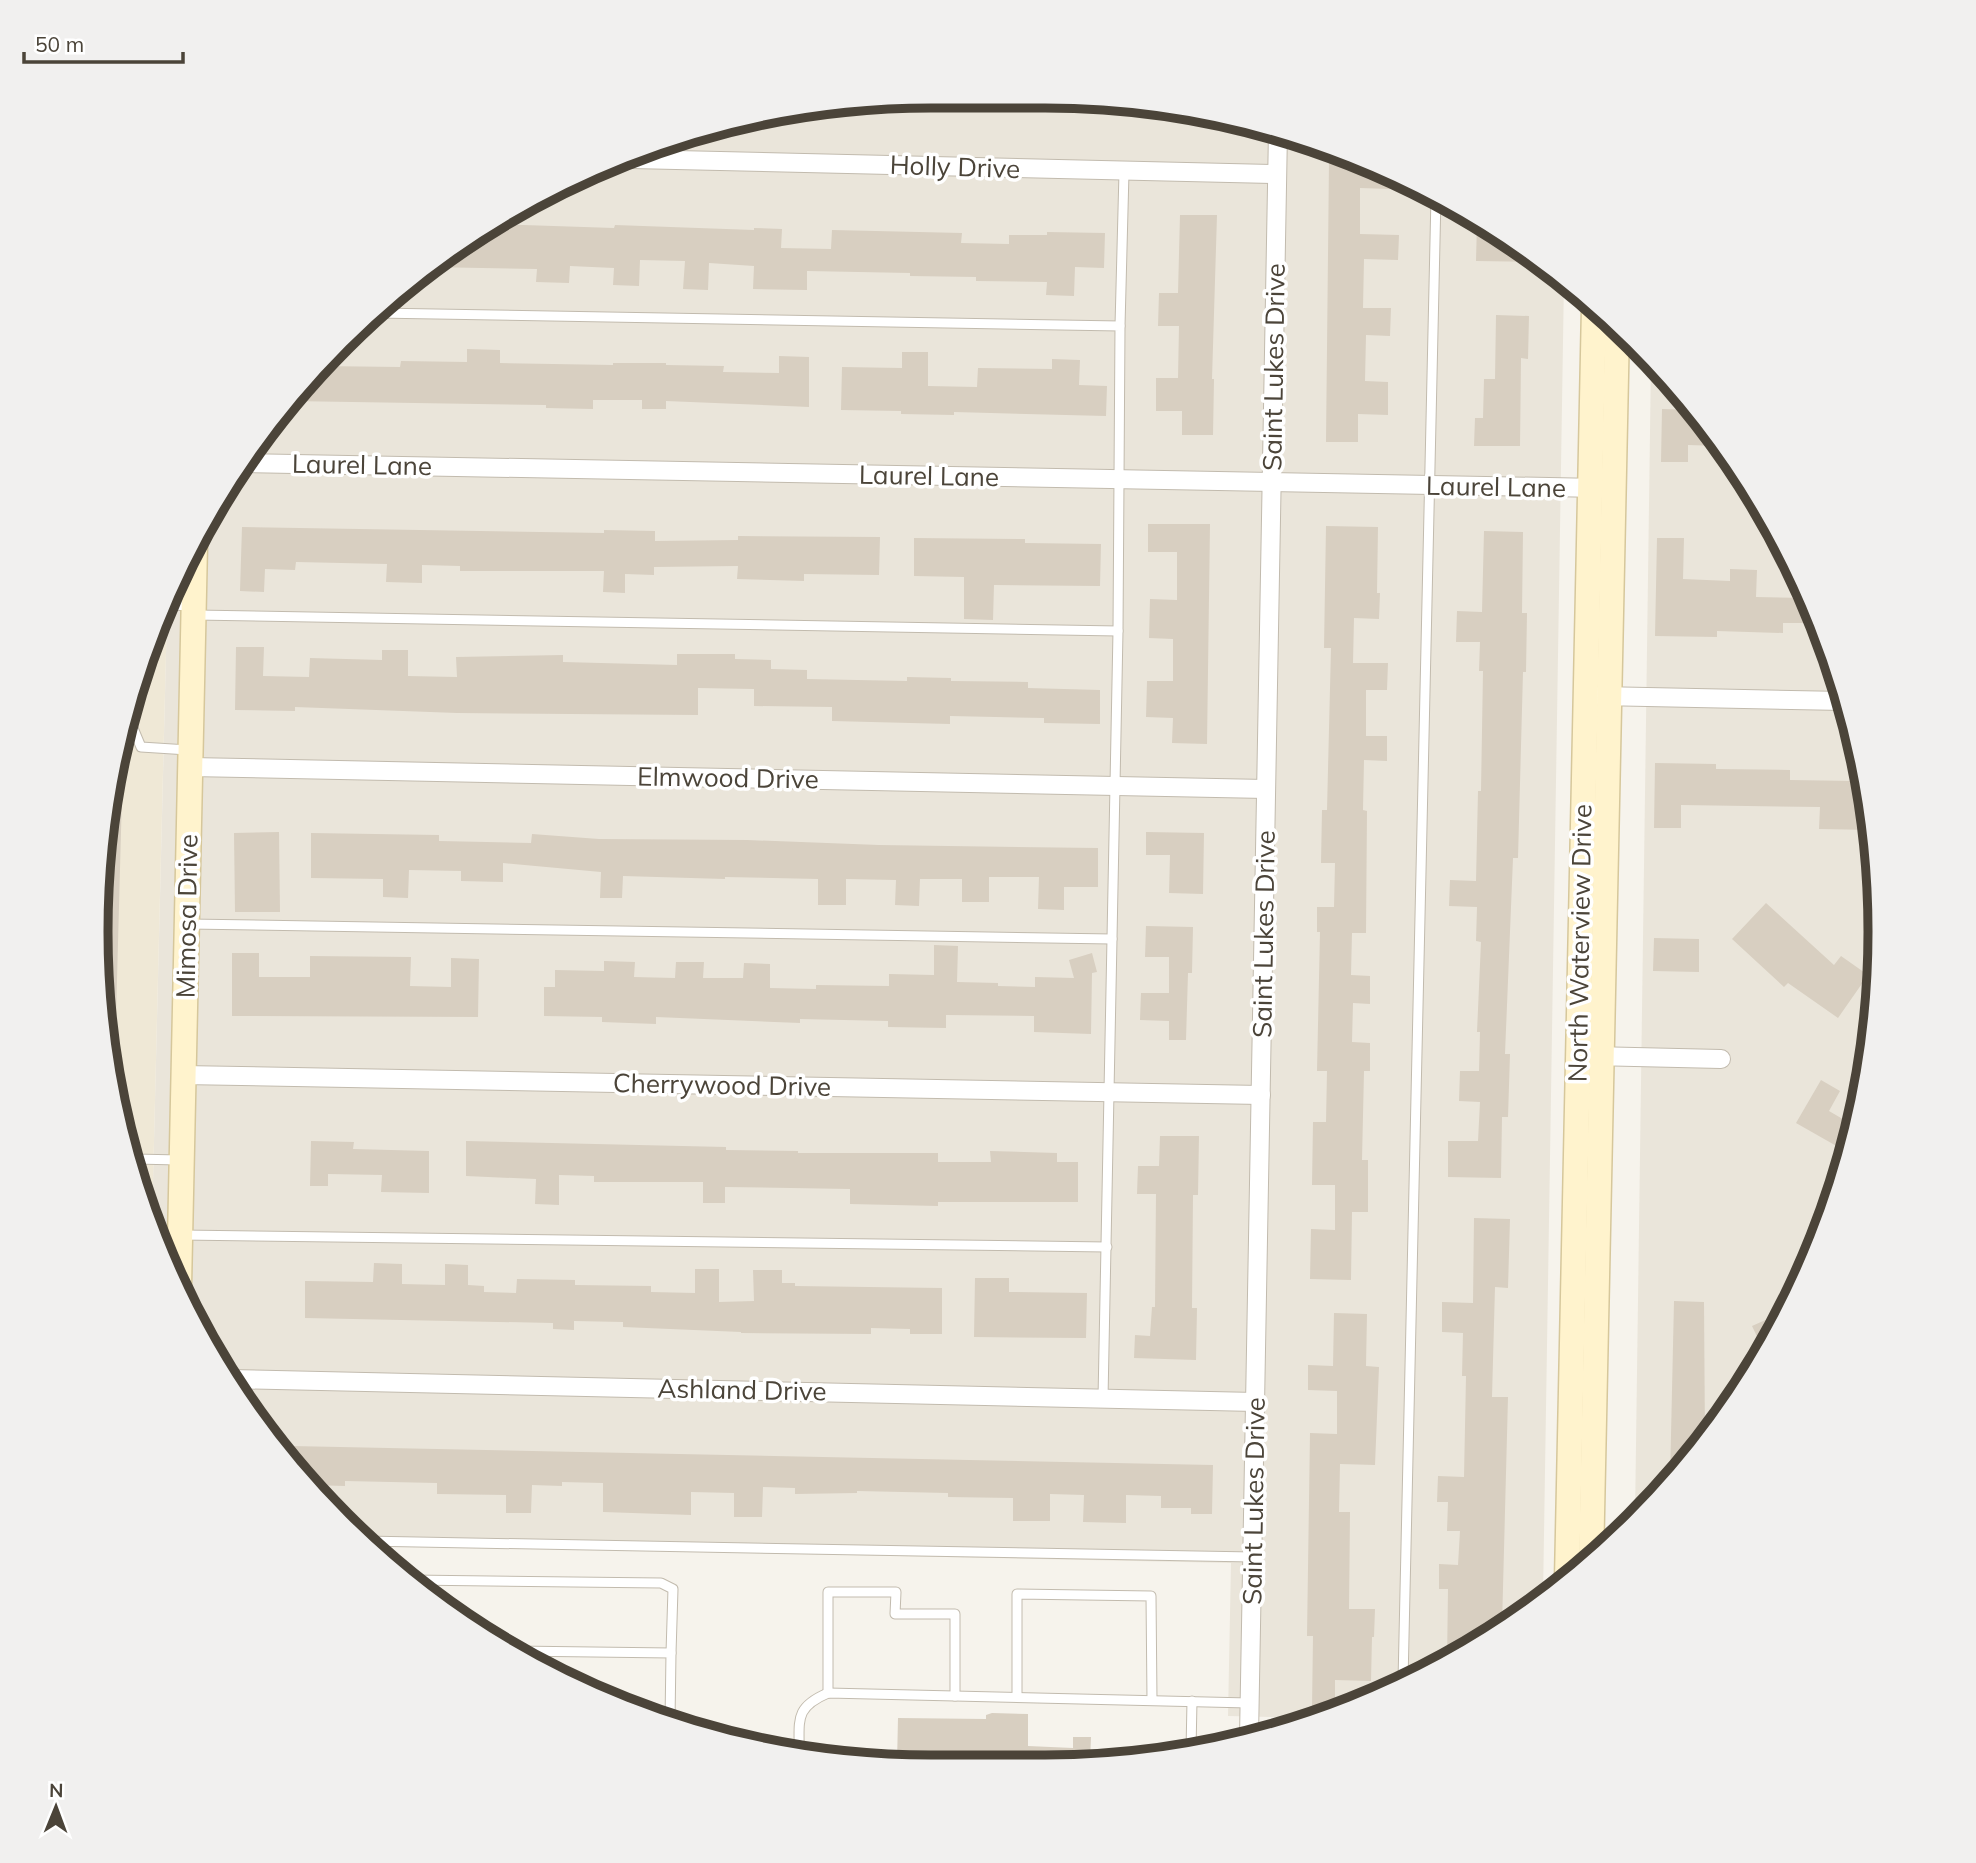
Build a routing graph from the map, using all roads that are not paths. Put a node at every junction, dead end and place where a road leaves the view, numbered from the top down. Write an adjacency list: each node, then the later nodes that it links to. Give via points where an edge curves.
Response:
1 (1278, 143): 4 (street, Saint Lukes Drive)
2 (648, 159): 3 (street, Holly Drive)
3 (1124, 172): 4 (street, Holly Drive); 7 (lane)
4 (1277, 174): 11 (street, Saint Lukes Drive)
5 (1436, 208): 12 (lane)
6 (389, 313): 7 (lane)
7 (1120, 326): 10 (lane)
8 (1613, 337): 13 (street, North Waterview Drive)
9 (255, 463): 10 (street, Laurel Lane)
10 (1119, 480): 11 (street, Laurel Lane); 16 (lane)
11 (1272, 484): 12 (street, Laurel Lane); 22 (street, Saint Lukes Drive)
12 (1430, 486): 13 (street, Laurel Lane); 45 (lane)
13 (1602, 488): 17 (street, North Waterview Drive)
14 (191, 571): 15 (street, Mimosa Drive)
15 (186, 609): 16 (lane); 20 (street, Mimosa Drive)
16 (1118, 631): 21 (lane)
17 (1597, 696): 18 (street); 25 (street, North Waterview Drive)
18 (1834, 701)
19 (134, 730): 20 (lane, via 141,747)
20 (190, 758): 21 (street, Elmwood Drive); 23 (street, Mimosa Drive)
21 (1114, 786): 22 (street, Elmwood Drive); 24 (lane)
22 (1266, 789): 29 (street, Saint Lukes Drive)
23 (187, 924): 24 (lane); 27 (street, Mimosa Drive)
24 (1112, 939): 28 (lane)
25 (1590, 1056): 26 (street); 39 (street, North Waterview Drive); 41 (street, North Waterview Drive)
26 (1721, 1059)
27 (182, 1075): 28 (street, Cherrywood Drive); 31 (street, Mimosa Drive)
28 (1110, 1093): 29 (street, Cherrywood Drive); 33 (lane)
29 (1261, 1095): 37 (street, Saint Lukes Drive)
30 (141, 1159): 31 (lane)
31 (181, 1160): 32 (street, Mimosa Drive)
32 (179, 1235): 33 (lane); 34 (street, Mimosa Drive)
33 (1107, 1247): 36 (lane)
34 (178, 1263)
35 (241, 1379): 36 (street, Ashland Drive)
36 (1103, 1399): 37 (street, Ashland Drive)
37 (1256, 1402): 40 (street, Saint Lukes Drive)
38 (380, 1541): 40 (lane)
39 (1591, 1546)
40 (1253, 1557): 51 (street, Saint Lukes Drive)
41 (1568, 1566)
42 (425, 1580): 44 (lane, via 661,1583 673,1589)
43 (533, 1651): 44 (lane)
44 (671, 1653): 52 (lane)
45 (1403, 1673)
46 (828, 1693): 47 (lane); 47 (lane, via 828,1592 895,1592 895,1614 955,1614); 55 (lane, via 811,1700 801,1713)
47 (955, 1696): 48 (lane)
48 (1017, 1697): 49 (lane); 49 (lane, via 1017,1594 1151,1596)
49 (1152, 1700): 50 (lane)
50 (1192, 1702): 51 (lane); 54 (lane)
51 (1250, 1703): 53 (street, Saint Lukes Drive)
52 (670, 1712)
53 (1249, 1728)
54 (1191, 1741)
55 (800, 1743)

